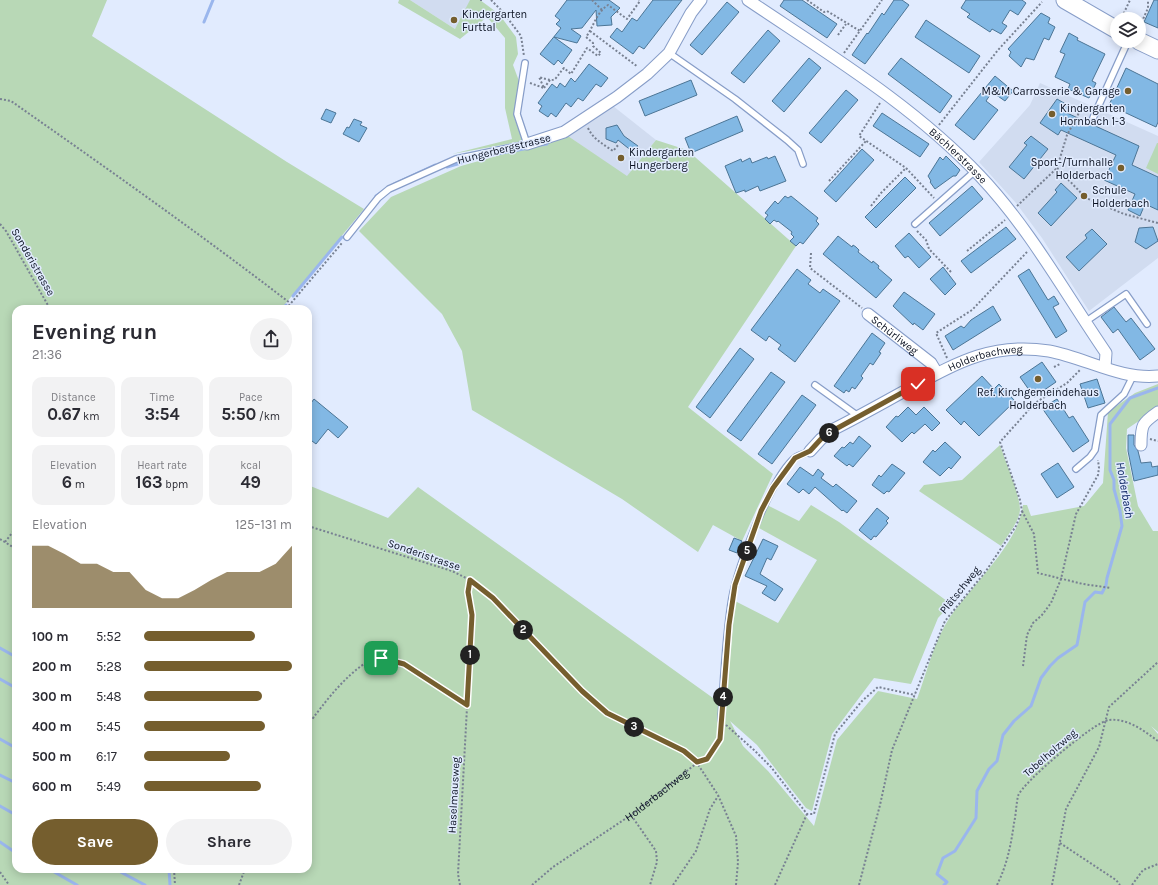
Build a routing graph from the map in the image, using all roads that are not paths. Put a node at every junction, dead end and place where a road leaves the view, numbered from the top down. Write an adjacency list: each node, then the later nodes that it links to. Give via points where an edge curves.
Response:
1 (701, 0): 8 (street, Hungerbergstrasse)
2 (1068, 1): 4 (main road)
3 (752, 3): 13 (street, Bächlerstrasse, via 907,110)
4 (1110, 20)
5 (1146, 40): 7 (main road)
6 (1125, 48): 10 (lane)
7 (1158, 50)
8 (669, 53): 11 (street, Hungerbergstrasse, via 617,97 583,120 564,132); 12 (lane, via 788,140 798,150)
9 (525, 63): 11 (lane, via 517,114)
10 (1093, 118)
11 (527, 144): 15 (lane, Hungerbergstrasse, via 456,160 389,189 378,198)
12 (803, 164)
13 (975, 171): 14 (lane); 17 (street, Bächlerstrasse, via 1034,243)
14 (915, 224)
15 (347, 237)
16 (868, 314): 20 (street, Schürliweg, via 931,363)
17 (1085, 322): 18 (lane, via 1126,294); 19 (street, Bächlerstrasse, via 1106,353)
18 (1147, 324)
19 (1105, 367): 20 (street, Holderbachweg, via 1068,355 1020,349 978,355); 21 (street, Holderbachweg)
20 (937, 373): 25 (street, Holderbachweg)
21 (1133, 376): 22 (street, Holderbachweg); 28 (lane, via 1124,394 1101,415 1095,450)
22 (1158, 376)
23 (815, 384): 25 (lane)
24 (1158, 412): 26 (street, via 1146,420 1141,428)
25 (858, 417): 27 (street, Holderbachweg, via 821,439)
26 (1141, 444)
27 (810, 451): 29 (lane, Holderbachweg, via 795,458 773,488 761,511 735,585)
28 (1076, 469)
29 (721, 720)

